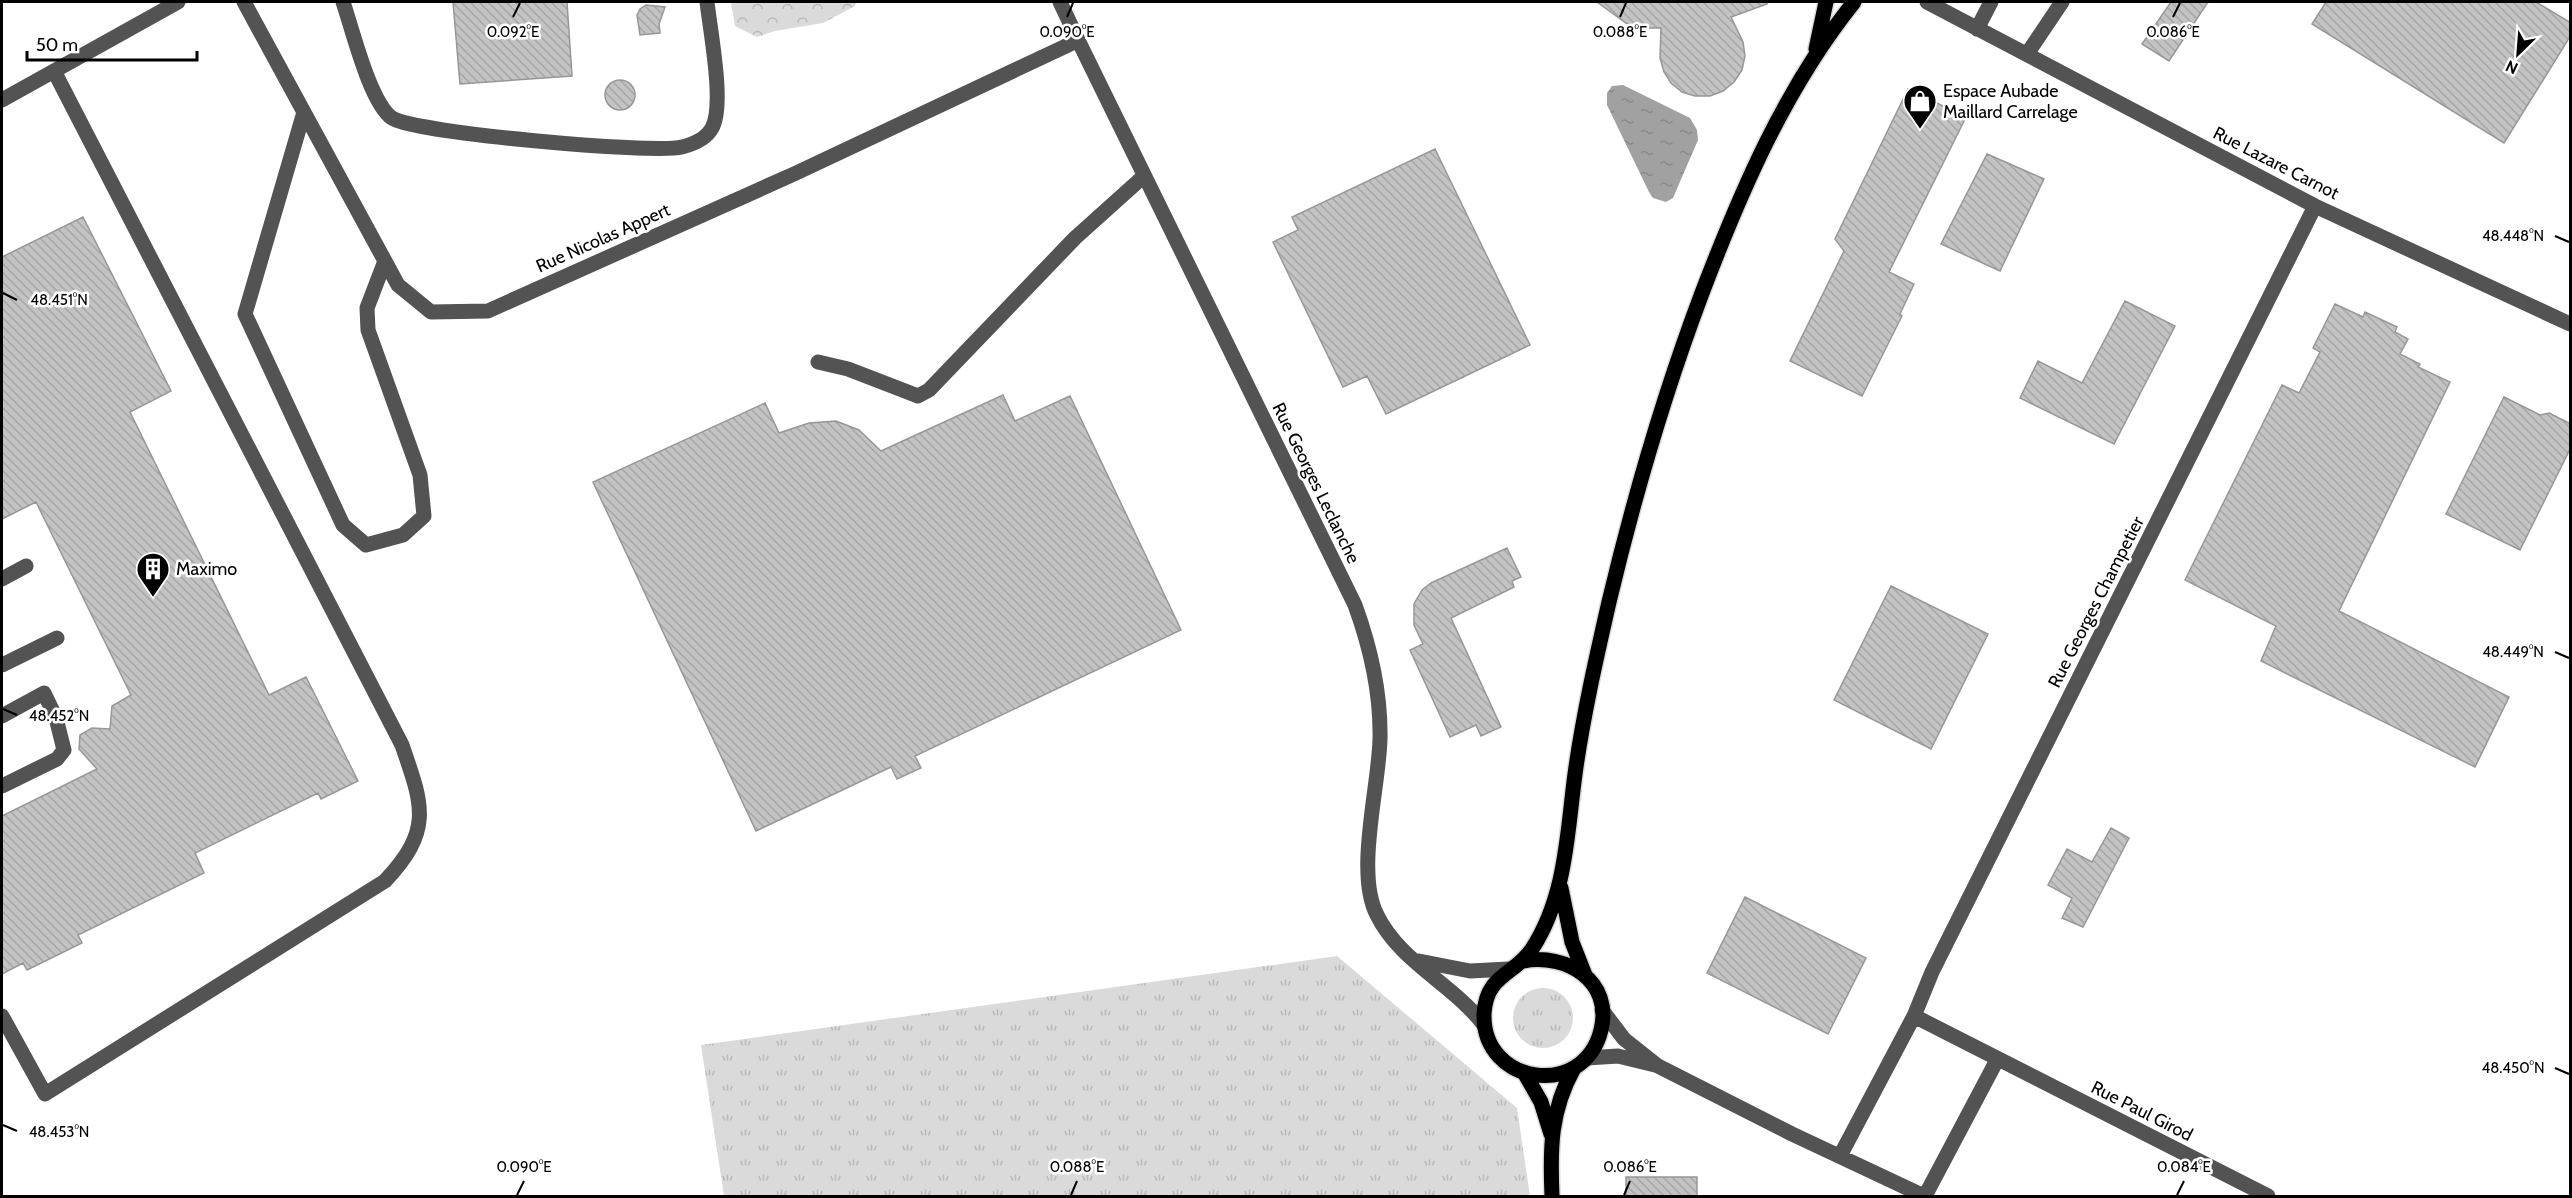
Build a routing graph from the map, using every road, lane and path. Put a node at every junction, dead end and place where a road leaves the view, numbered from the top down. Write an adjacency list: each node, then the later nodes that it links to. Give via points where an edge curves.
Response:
1 (178, 2): 16 (street)
2 (244, 2): 18 (street, Rue Nicolas Appert)
3 (343, 2): 4 (street, via 371,86 393,118 422,128 591,146 669,147 704,139 713,127 717,92)
4 (707, 2)
5 (1060, 2): 13 (street)
6 (1826, 2): 15 (main road)
7 (1854, 2): 15 (main road)
8 (1927, 2): 12 (street, Rue Lazare Carnot)
9 (1954, 2): 12 (street, Rue Lazare Carnot)
10 (1991, 2): 12 (street)
11 (2062, 2): 14 (street)
12 (1973, 26): 14 (street, Rue Lazare Carnot)
13 (1078, 40): 19 (street, Rue Georges Leclanche); 21 (street, Rue Nicolas Appert, via 794,174 488,310 431,312 398,285)
14 (2027, 54): 20 (street, Rue Lazare Carnot)
15 (1815, 55): 30 (main road, via 1758,157 1671,375 1630,513 1584,710)
16 (54, 71): 17 (street); 36 (street, via 402,745 418,793 419,829 405,859 385,881 45,1094)
17 (2, 100)
18 (304, 112): 21 (street, Rue Nicolas Appert); 21 (street, via 245,314 343,525 366,544 403,535 424,516 420,475 369,330 367,308)
19 (1144, 176): 23 (street, via 1075,238 930,390 918,396 848,369); 31 (street, Rue Georges Leclanche, via 1362,624 1375,674 1380,738 1370,841 1370,895 1383,927)
20 (2315, 206): 22 (street, Rue Lazare Carnot); 37 (street, Rue Georges Champetier, via 1968,899)
21 (385, 261)
22 (2571, 324)
23 (818, 362)
24 (26, 566): 25 (street)
25 (2, 579)
26 (57, 638): 27 (street)
27 (2, 665)
28 (2, 716): 29 (street, via 44,693 56,718 64,750 57,759)
29 (2, 786)
30 (1560, 885): 32 (main road, via 1545,927); 34 (main road, via 1572,942)
31 (1416, 960): 33 (street, via 1470,971); 38 (street, Rue Georges Leclanche, via 1460,997)
32 (1523, 962): 33 (main road); 34 (main road, via 1556,960)
33 (1509, 969): 38 (main road, via 1489,994)
34 (1585, 975): 35 (main road)
35 (1602, 1010): 39 (main road, via 1597,1043); 41 (street, via 1624,1039)
36 (2, 1016)
37 (1914, 1016): 40 (street); 45 (street, Rue Georges Champetier)
38 (1484, 1025): 43 (main road, via 1498,1055)
39 (1587, 1058): 41 (street, via 1618,1056); 42 (main road)
40 (1997, 1060): 47 (street); 48 (street, Rue Paul Girod)
41 (1658, 1066): 45 (street)
42 (1574, 1068): 43 (main road, via 1558,1075); 44 (main road, via 1558,1102)
43 (1525, 1074): 44 (main road, via 1541,1102)
44 (1551, 1135): 46 (main road)
45 (1840, 1156): 47 (street)
46 (1552, 1197)
47 (1925, 1197)
48 (2268, 1197)

